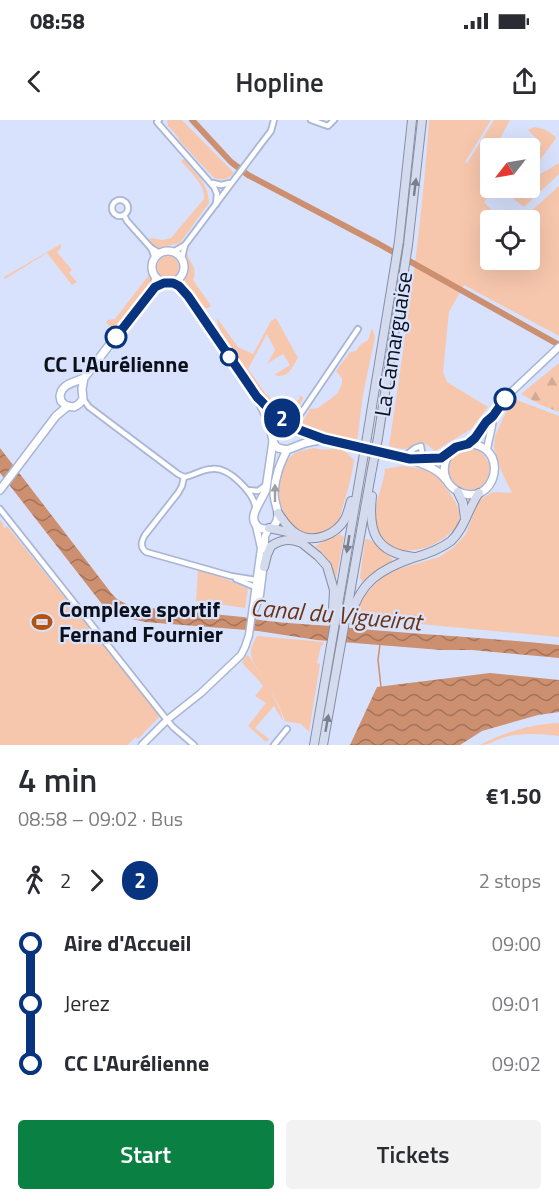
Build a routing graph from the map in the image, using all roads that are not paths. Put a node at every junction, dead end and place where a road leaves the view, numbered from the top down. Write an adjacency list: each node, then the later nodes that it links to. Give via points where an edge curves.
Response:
1 (274, 120): 7 (street, via 271,131)
2 (311, 120): 3 (street, via 328,126)
3 (334, 120)
4 (411, 120): 42 (highway, La Camarguaise, bridge, via 395,270)
5 (422, 120): 43 (highway, La Camarguaise, one-way to 5, bridge, via 404,274)
6 (158, 121): 8 (street)
7 (233, 181): 8 (street, via 220,185); 9 (street)
8 (210, 182): 9 (street, via 217,194)
9 (216, 204): 11 (street)
10 (124, 215): 13 (street)
11 (185, 245): 12 (street); 14 (street)
12 (173, 252): 13 (main road); 14 (main road)
13 (157, 256): 16 (main road, via 152,269)
14 (182, 258): 15 (main road)
15 (181, 277): 18 (main road); 20 (main road)
16 (156, 278): 17 (main road); 19 (main road)
17 (164, 283): 18 (main road); 19 (main road)
18 (173, 283): 20 (main road)
19 (153, 288): 23 (main road)
20 (188, 296): 26 (main road)
21 (358, 329): 32 (street)
22 (559, 347): 31 (street, via 507,396)
23 (84, 378): 24 (main road); 25 (main road)
24 (74, 384): 25 (main road); 27 (main road, via 62,388)
25 (82, 389): 28 (main road)
26 (257, 397): 32 (main road); 33 (main road)
27 (61, 401): 29 (main road); 30 (main road)
28 (81, 402): 29 (main road); 44 (street)
29 (68, 406): 30 (main road)
30 (56, 416): 47 (main road)
31 (493, 416): 35 (street); 39 (street)
32 (287, 426): 33 (main road); 34 (main road); 36 (main road, via 299,438)
33 (273, 438): 37 (main road, via 278,448); 46 (main road)
34 (324, 439): 36 (main road); 41 (main road)
35 (468, 444): 38 (main road); 39 (main road)
36 (295, 446): 37 (main road)
37 (287, 450): 53 (main road, one-way to 37, via 275,483)
38 (451, 451): 40 (main road, via 441,458); 45 (main road, via 444,464)
39 (487, 451): 50 (main road, via 494,474 486,489)
40 (423, 458): 41 (main road); 41 (street, via 421,446)
41 (406, 459): 45 (main road, via 437,470)
42 (362, 465): 53 (highway, via 345,519 331,533 316,538 298,535); 62 (highway, La Camarguaise, one-way to 62)
43 (372, 469): 58 (highway, via 370,520 374,532 393,554); 63 (highway, La Camarguaise)
44 (184, 477): 48 (street, via 218,469); 60 (street, via 178,493 145,535 142,546 147,552)
45 (445, 479): 49 (main road)
46 (267, 484): 48 (street, via 258,491); 52 (main road)
47 (2, 487)
48 (248, 490): 52 (street)
49 (458, 492): 50 (main road); 54 (highway)
50 (478, 493): 54 (highway)
51 (0, 508): 64 (street)
52 (256, 508): 55 (main road)
53 (278, 513): 56 (main road, via 277,522)
54 (465, 519): 58 (highway, via 458,533 444,545)
55 (256, 526): 56 (main road); 60 (street, via 261,552)
56 (269, 529): 57 (highway, via 288,532); 59 (street, via 265,536)
57 (305, 545): 59 (highway, via 292,539 279,541 269,549); 62 (highway, via 327,566 334,590)
58 (415, 558): 63 (highway, via 390,566 370,580)
59 (264, 567): 61 (street, via 260,595)
60 (256, 584): 61 (street)
61 (252, 614): 64 (street, via 241,655)
62 (334, 620): 69 (highway, La Camarguaise)
63 (347, 622): 70 (highway, one-way to 63)
64 (167, 720): 66 (street); 67 (street)
65 (287, 729): 68 (street)
66 (142, 745)
67 (195, 745)
68 (274, 745)
69 (314, 745)
70 (323, 745)

